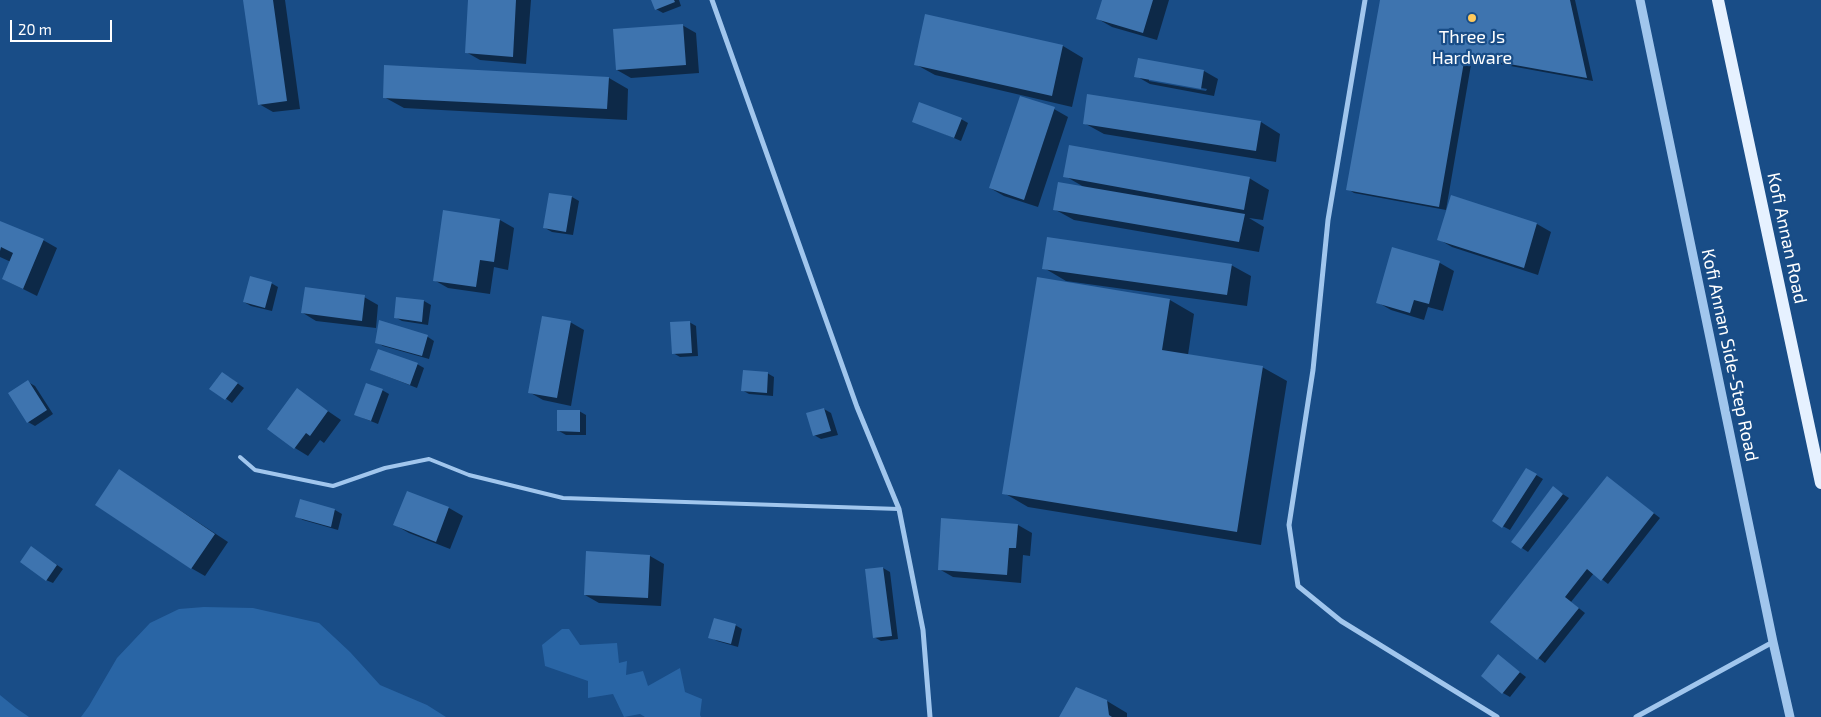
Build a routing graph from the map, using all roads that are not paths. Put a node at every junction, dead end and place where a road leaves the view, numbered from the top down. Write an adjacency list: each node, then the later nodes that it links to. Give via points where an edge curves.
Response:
1 (712, 0): 7 (street, via 856,407)
2 (1365, 0): 10 (street, via 1328,220 1313,370 1290,525 1298,586 1341,621)
3 (1640, 0): 8 (street, Kofi Annan Side-Step Road)
4 (1718, 0): 6 (main road, Kofi Annan Road)
5 (240, 457): 7 (lane, via 255,470 333,486 385,468 429,459 469,475 563,498)
6 (1821, 483)
7 (899, 509): 9 (street, via 923,630)
8 (1773, 642): 11 (street); 12 (street, Kofi Annan Side-Step Road)
9 (930, 717)
10 (1497, 717)
11 (1636, 717)
12 (1790, 717)

